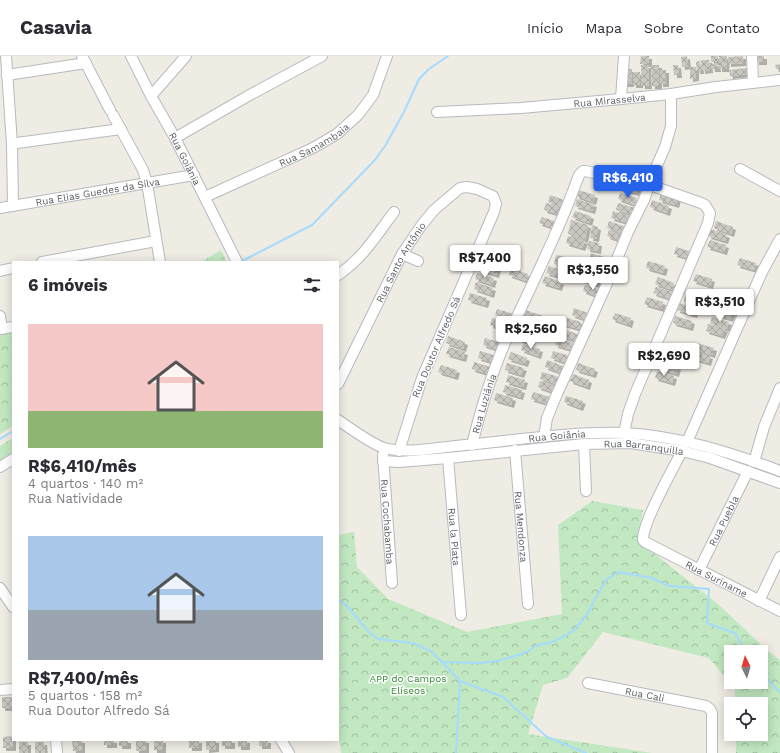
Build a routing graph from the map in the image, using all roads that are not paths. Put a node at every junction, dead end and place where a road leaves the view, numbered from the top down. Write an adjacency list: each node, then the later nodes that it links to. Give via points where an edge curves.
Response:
1 (6, 56): 11 (street)
2 (131, 56): 15 (street, Rua Goiânia)
3 (186, 56): 15 (street)
4 (322, 56): 19 (street)
5 (383, 56): 10 (street)
6 (387, 56): 10 (street, Rua Samambaia)
7 (624, 56): 16 (street)
8 (752, 56): 13 (street)
9 (84, 60): 11 (street); 18 (street)
10 (383, 67): 26 (street, Rua Samambaia, via 376,88 368,101 358,115 337,134 313,148)
11 (7, 75): 28 (street)
12 (780, 80): 13 (street, Rua Mirasselva)
13 (753, 82): 14 (street, Rua Mirasselva)
14 (671, 94): 16 (street, Rua Mirasselva); 24 (street, via 672,116 668,137)
15 (152, 96): 19 (street, Rua Goiânia)
16 (621, 99): 17 (street, Rua Mirasselva)
17 (437, 112)
18 (122, 129): 20 (street); 23 (street)
19 (175, 138): 22 (street, Rua Goiânia)
20 (17, 143)
21 (740, 169): 25 (street)
22 (194, 175): 23 (street, Rua Elias Guedes da Silva); 26 (street, Rua Goiânia)
23 (147, 183): 28 (street, Rua Elias Guedes da Silva); 32 (street)
24 (650, 185): 47 (street, via 557,394 547,418); 48 (street, via 701,203 710,213 632,403); 50 (street, Rua Luziânia, via 588,171 582,171 579,175 559,227 506,340 486,392)
25 (780, 191)
26 (205, 197): 34 (street, Rua Goiânia)
27 (496, 201): 33 (street, Rua Santo Antônio, via 493,196 477,189 459,189 434,210); 53 (street, Rua Doutor Alfredo Sá, via 494,212 422,378)
28 (13, 206): 29 (street, Rua Elias Guedes da Silva)
29 (0, 208)
30 (394, 212): 40 (street, via 364,253)
31 (780, 239): 51 (street, via 762,272)
32 (156, 241): 35 (street); 36 (street)
33 (402, 254): 37 (street); 44 (street, Rua Santo Antônio)
34 (236, 260)
35 (47, 261)
36 (160, 261)
37 (418, 261)
38 (12, 268): 39 (street)
39 (0, 271)
40 (339, 274)
41 (0, 316): 43 (street)
42 (12, 327): 43 (street)
43 (1, 329)
44 (339, 382)
45 (780, 388): 58 (street, via 764,427)
46 (339, 421): 52 (street, Rua Goiânia)
47 (544, 437): 48 (street, Rua Goiânia, via 585,434); 50 (street, Rua Goiânia)
48 (628, 437): 49 (street, Rua Barranquilla); 51 (street, Rua Goiânia)
49 (584, 444): 54 (street, Rua Barranquilla); 63 (street)
50 (472, 445): 53 (street, Rua Goiânia)
51 (684, 447): 58 (street, Rua Goiânia, via 711,448); 60 (street, Rua Barranquilla); 65 (street, Rua Suriname, via 646,526 643,540)
52 (383, 448): 53 (street, Rua Goiânia); 57 (street, Rua Cochabamba)
53 (399, 450)
54 (516, 450): 55 (street, Rua Barranquilla); 69 (street, Rua Mendonza)
55 (448, 458): 57 (street, Rua Barranquilla); 72 (street, Rua la Plata)
56 (12, 460): 59 (street)
57 (383, 461): 66 (street, Rua Cochabamba)
58 (754, 462): 61 (street, Rua Goiânia)
59 (0, 466)
60 (748, 471): 62 (street, Rua Barranquilla); 65 (street, Rua Puebla)
61 (780, 471)
62 (780, 483)
63 (586, 491)
64 (780, 557): 68 (street)
65 (699, 570): 68 (street, Rua Suriname)
66 (392, 583)
67 (0, 588): 70 (street)
68 (759, 601): 71 (street, Rua Suriname)
69 (528, 604)
70 (12, 606)
71 (780, 611)
72 (461, 615)
73 (588, 683): 80 (street, Rua Cali, via 702,705 710,709)
74 (12, 689): 75 (street)
75 (0, 690)
76 (56, 741): 78 (street)
77 (282, 741): 79 (street)
78 (57, 753)
79 (288, 753)
80 (712, 753)

